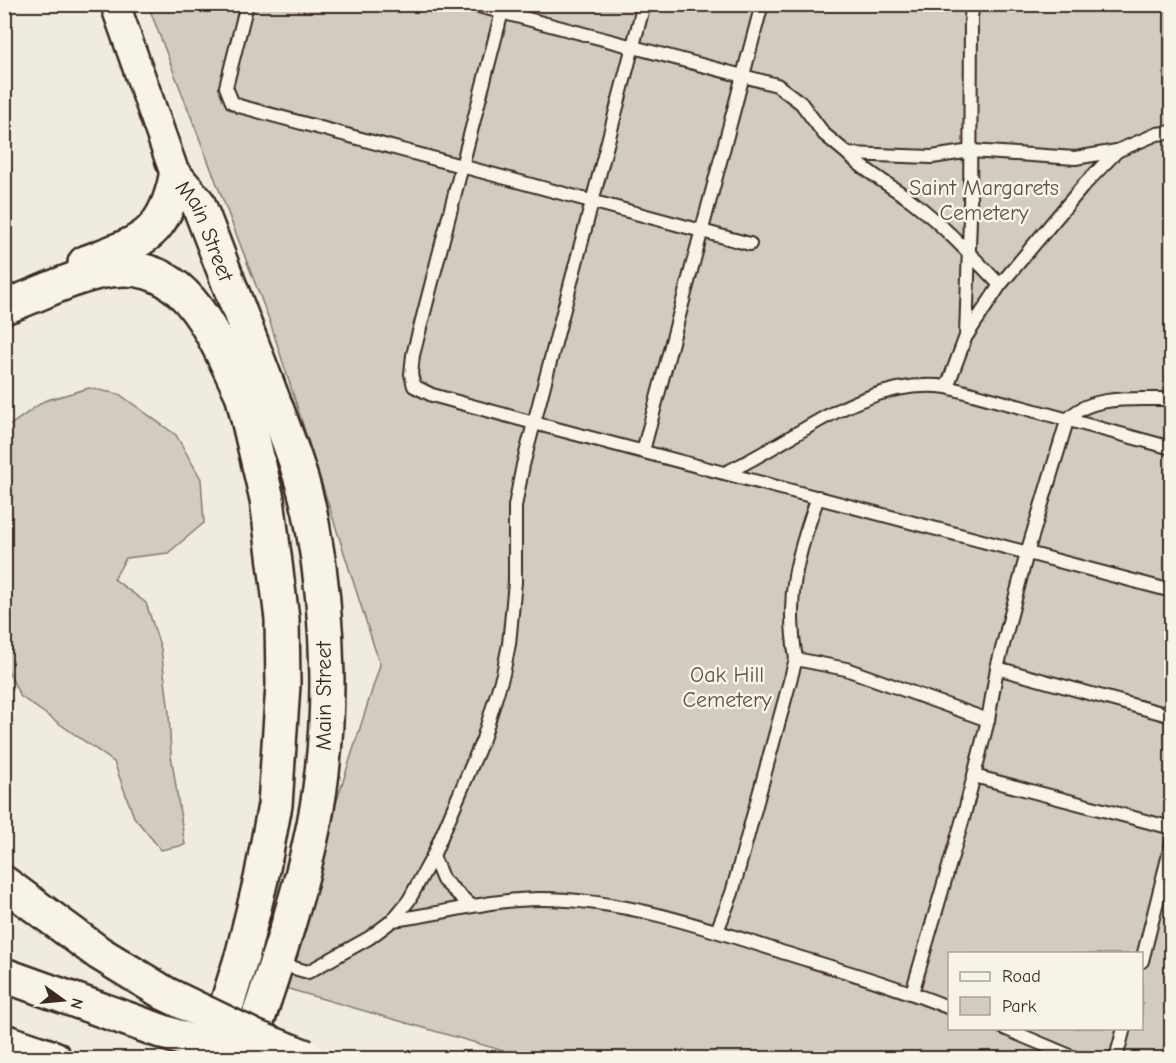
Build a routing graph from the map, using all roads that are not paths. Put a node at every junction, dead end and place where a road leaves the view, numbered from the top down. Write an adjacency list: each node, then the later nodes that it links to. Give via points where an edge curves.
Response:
1 (115, 4): 15 (street)
2 (247, 4): 14 (lane, via 226,87 232,102)
3 (471, 4): 7 (lane)
4 (644, 4): 8 (lane)
5 (762, 4): 9 (lane)
6 (973, 4): 11 (lane)
7 (503, 9): 8 (lane); 14 (lane)
8 (633, 49): 9 (lane); 16 (lane)
9 (744, 76): 13 (lane, via 790,94 824,134); 17 (lane)
10 (1172, 132): 12 (lane, via 1157,134)
11 (970, 151): 12 (lane, via 1075,158); 13 (lane, via 932,157); 19 (lane)
12 (1117, 151): 20 (lane)
13 (848, 154): 19 (lane, via 929,215)
14 (461, 166): 16 (lane); 28 (lane, via 413,355 414,386 432,395)
15 (176, 177): 21 (main road, via 171,201 161,222 149,234 131,245); 25 (main road, Main Street, via 179,210 229,337); 48 (main road, Main Street, via 198,203 294,456 312,522 323,616 326,742 314,824)
16 (593, 202): 17 (lane); 28 (lane)
17 (702, 231): 18 (lane); 30 (lane)
18 (750, 244)
19 (969, 253): 20 (lane); 23 (lane)
20 (999, 285): 23 (lane)
21 (4, 293)
22 (4, 307): 25 (main road, via 100,272 149,273 167,281 194,302)
23 (966, 336): 24 (lane)
24 (947, 387): 27 (lane); 31 (lane, via 927,384 887,390 806,428)
25 (241, 392): 48 (main road, Main Street, via 267,499 282,619 283,685 275,805 261,879)
26 (1172, 399): 27 (lane, via 1086,406)
27 (1068, 420): 29 (lane); 33 (lane)
28 (534, 423): 30 (lane); 42 (lane, via 515,506 514,582 503,674 483,738)
29 (1172, 448)
30 (643, 451): 31 (lane)
31 (727, 472): 32 (lane)
32 (818, 497): 33 (lane); 35 (lane, via 795,569 790,623)
33 (1028, 553): 34 (lane); 36 (lane)
34 (1172, 591)
35 (796, 659): 38 (lane, via 846,669); 46 (lane, via 732,893)
36 (997, 668): 37 (lane); 38 (lane)
37 (1172, 716)
38 (988, 720): 39 (lane)
39 (974, 776): 40 (lane); 50 (lane)
40 (1172, 828)
41 (1172, 842): 47 (lane)
42 (433, 856): 44 (lane, via 443,880); 45 (lane)
43 (4, 884): 55 (main road, bridge, via 99,953 166,994)
44 (469, 904): 45 (lane); 46 (lane, via 542,899 586,903 657,915)
45 (393, 920): 48 (lane, via 317,969 301,972)
46 (717, 931): 50 (lane)
47 (1143, 957)
48 (260, 958): 57 (main road, Main Street); 59 (main road, Main Street)
49 (4, 975): 58 (main road, bridge)
50 (912, 993): 51 (lane)
51 (948, 1007)
52 (1006, 1030): 60 (lane)
53 (1124, 1030): 61 (lane)
54 (4, 1041): 56 (main road)
55 (309, 1058)
56 (54, 1059)
57 (210, 1059)
58 (238, 1059)
59 (245, 1059)
60 (1075, 1059)
61 (1116, 1059)

